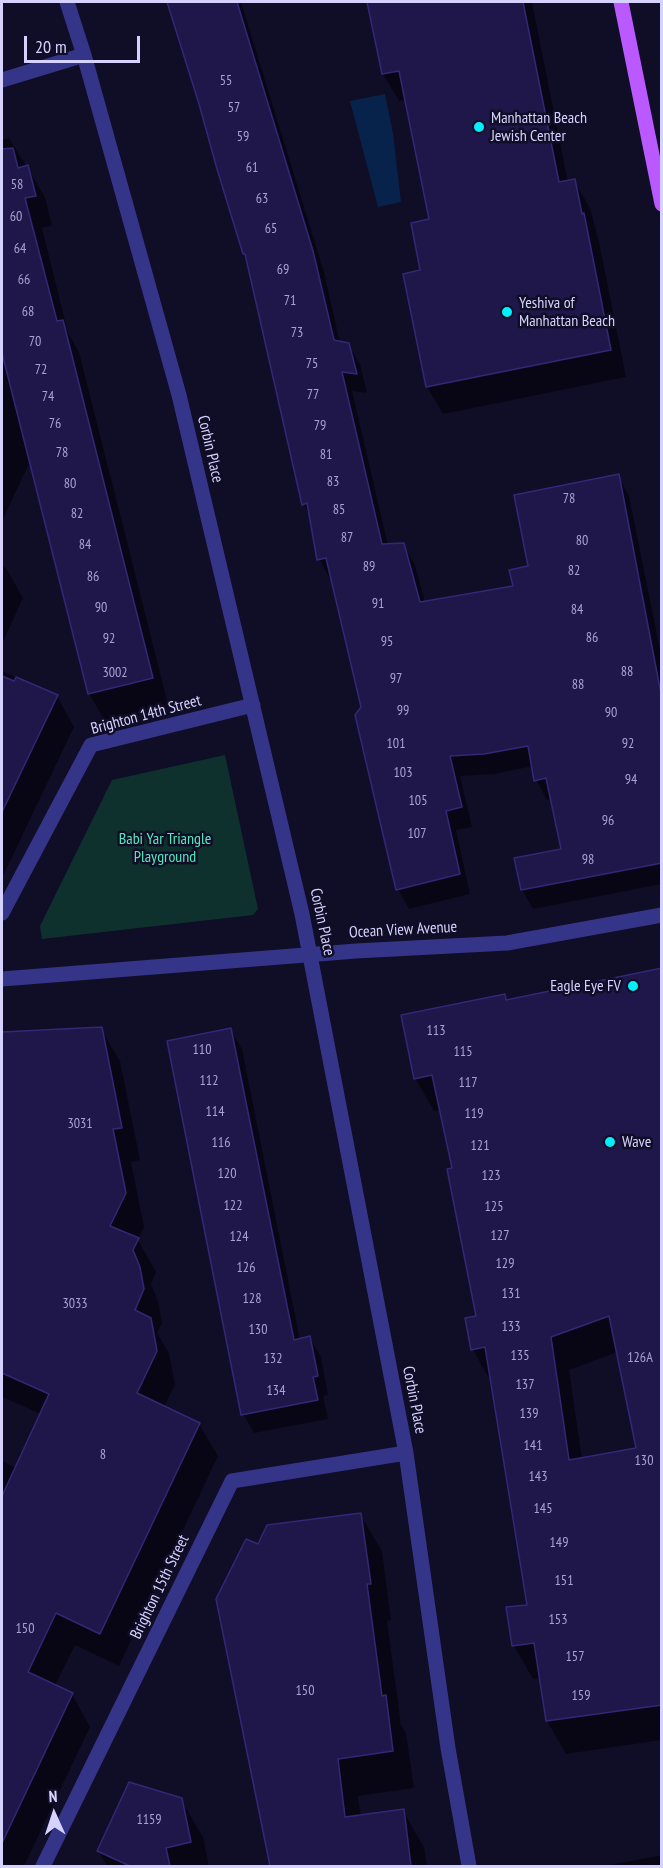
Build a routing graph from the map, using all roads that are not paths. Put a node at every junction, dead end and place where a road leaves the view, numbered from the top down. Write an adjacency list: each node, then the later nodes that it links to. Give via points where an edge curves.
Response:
1 (67, 2): 3 (street, Corbin Place)
2 (621, 2): 5 (main road)
3 (84, 55): 4 (street); 6 (street, Corbin Place, via 179,395)
4 (2, 80)
5 (662, 204)
6 (253, 705): 7 (street, Brighton 14th Street, via 91,745); 9 (street, Corbin Place)
7 (2, 913)
8 (662, 915): 9 (street, Ocean View Avenue, via 507,943)
9 (311, 954): 10 (street, Ocean View Avenue); 11 (street, Corbin Place)
10 (2, 979)
11 (406, 1453): 12 (street, Brighton 15th Street, via 232,1481); 13 (street, Corbin Place)
12 (44, 1866)
13 (469, 1866)

